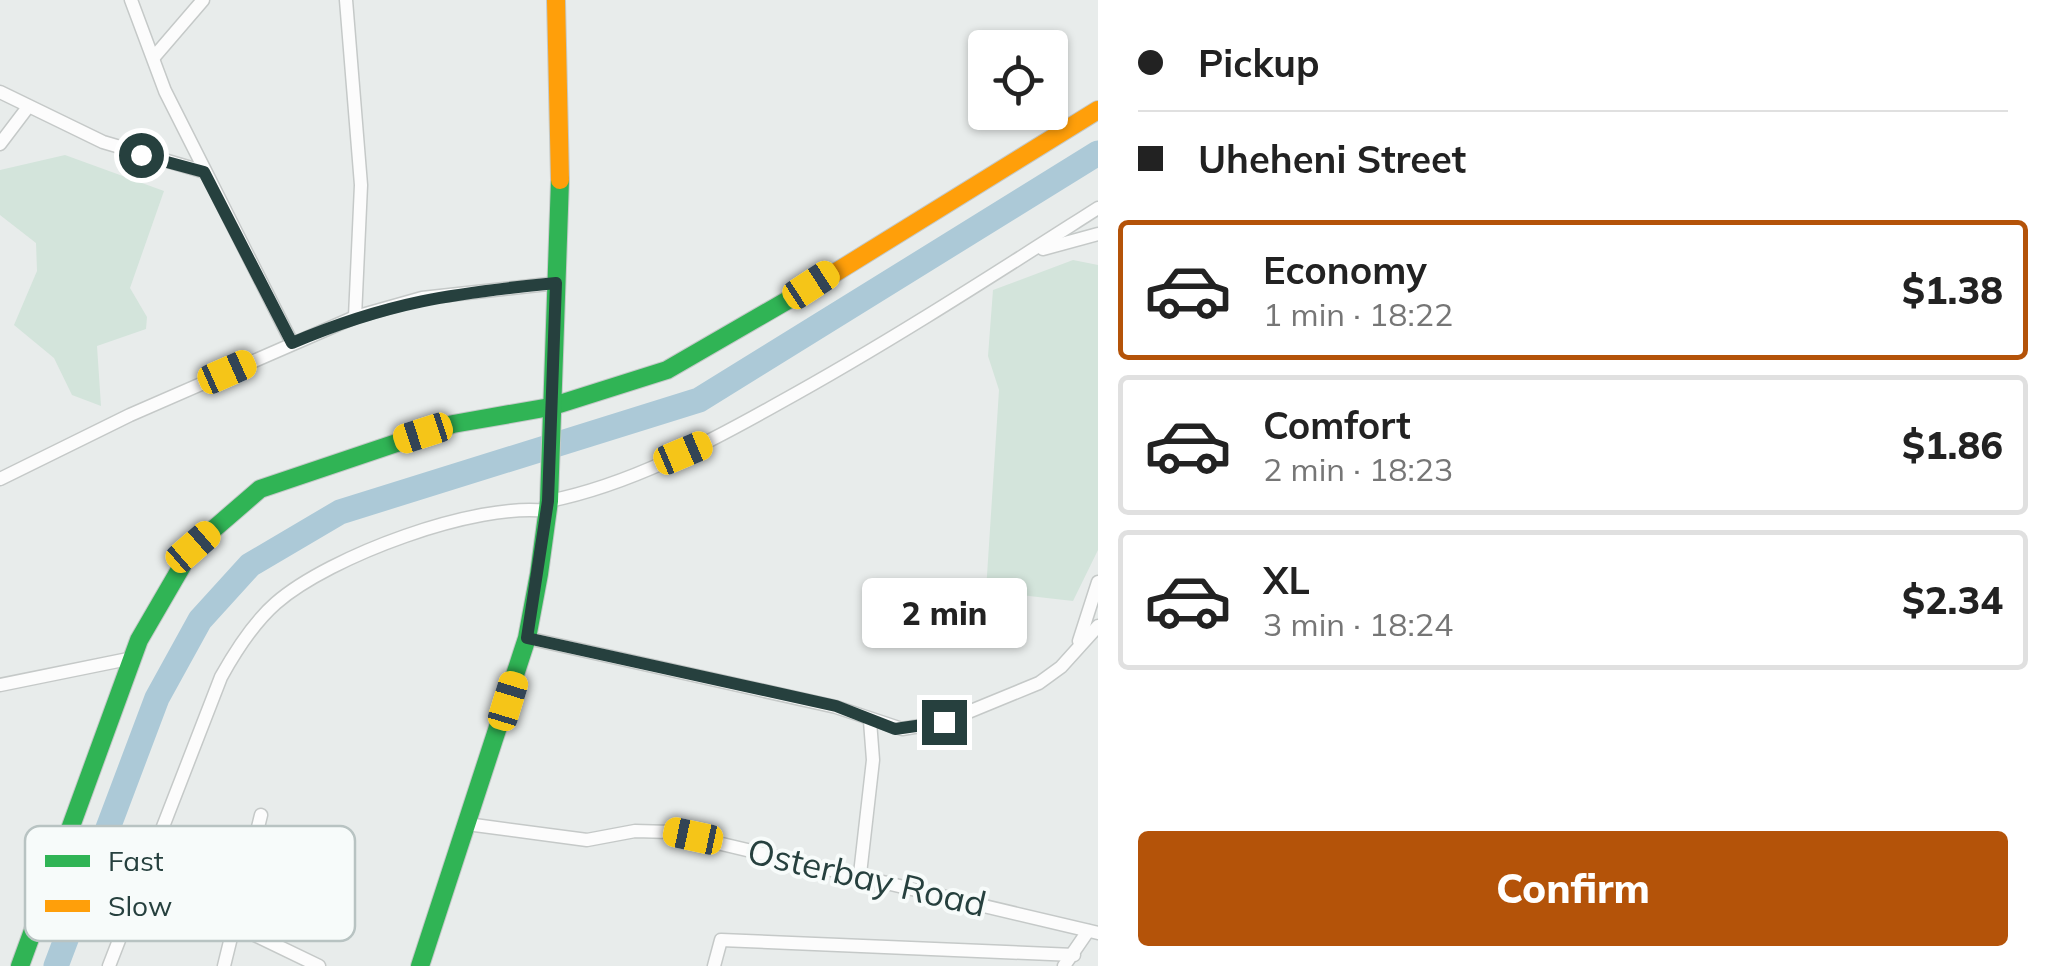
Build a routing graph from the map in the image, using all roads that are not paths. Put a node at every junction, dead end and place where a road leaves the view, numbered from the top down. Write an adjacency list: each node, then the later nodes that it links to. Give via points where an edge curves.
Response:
1 (131, 0): 5 (street)
2 (203, 0): 5 (street)
3 (346, 0): 15 (street, via 362,185)
4 (556, 0): 14 (main road)
5 (154, 57): 10 (street)
6 (0, 92): 7 (street)
7 (28, 107): 9 (street); 10 (street, via 103,142)
8 (1098, 110): 17 (main road, via 746,328 667,370)
9 (0, 144)
10 (204, 172): 16 (street)
11 (1098, 208): 13 (street)
12 (1098, 234): 13 (street)
13 (1026, 254): 19 (street, via 709,442 584,494)
14 (556, 283): 15 (street, via 422,298); 17 (main road)
15 (355, 317): 16 (street)
16 (292, 343): 18 (street)
17 (550, 413): 19 (main road); 24 (main road, via 453,424 260,488 193,547)
18 (0, 479)
19 (548, 502): 22 (main road); 30 (street, via 435,528 312,577 276,604 221,677)
20 (1098, 582): 23 (street)
21 (1098, 626): 23 (street)
22 (527, 638): 26 (street, via 836,706); 28 (main road)
23 (1078, 643): 26 (street, via 1062,667 1008,699 902,729)
24 (133, 658): 25 (street); 29 (main road)
25 (0, 685)
26 (870, 721): 32 (street)
27 (262, 814): 31 (street)
28 (467, 824): 32 (street, Osterbay Road, via 588,840 671,832); 43 (main road)
29 (71, 826)
30 (164, 826)
31 (259, 826)
32 (860, 874): 33 (street, Osterbay Road)
33 (1093, 932): 38 (street)
34 (29, 941): 39 (main road)
35 (118, 941): 40 (street)
36 (230, 941): 41 (street)
37 (273, 941): 42 (street)
38 (1074, 955): 44 (street, via 720,940); 45 (street)
39 (20, 966)
40 (109, 966)
41 (224, 966)
42 (320, 966)
43 (420, 966)
44 (714, 966)
45 (1064, 966)

